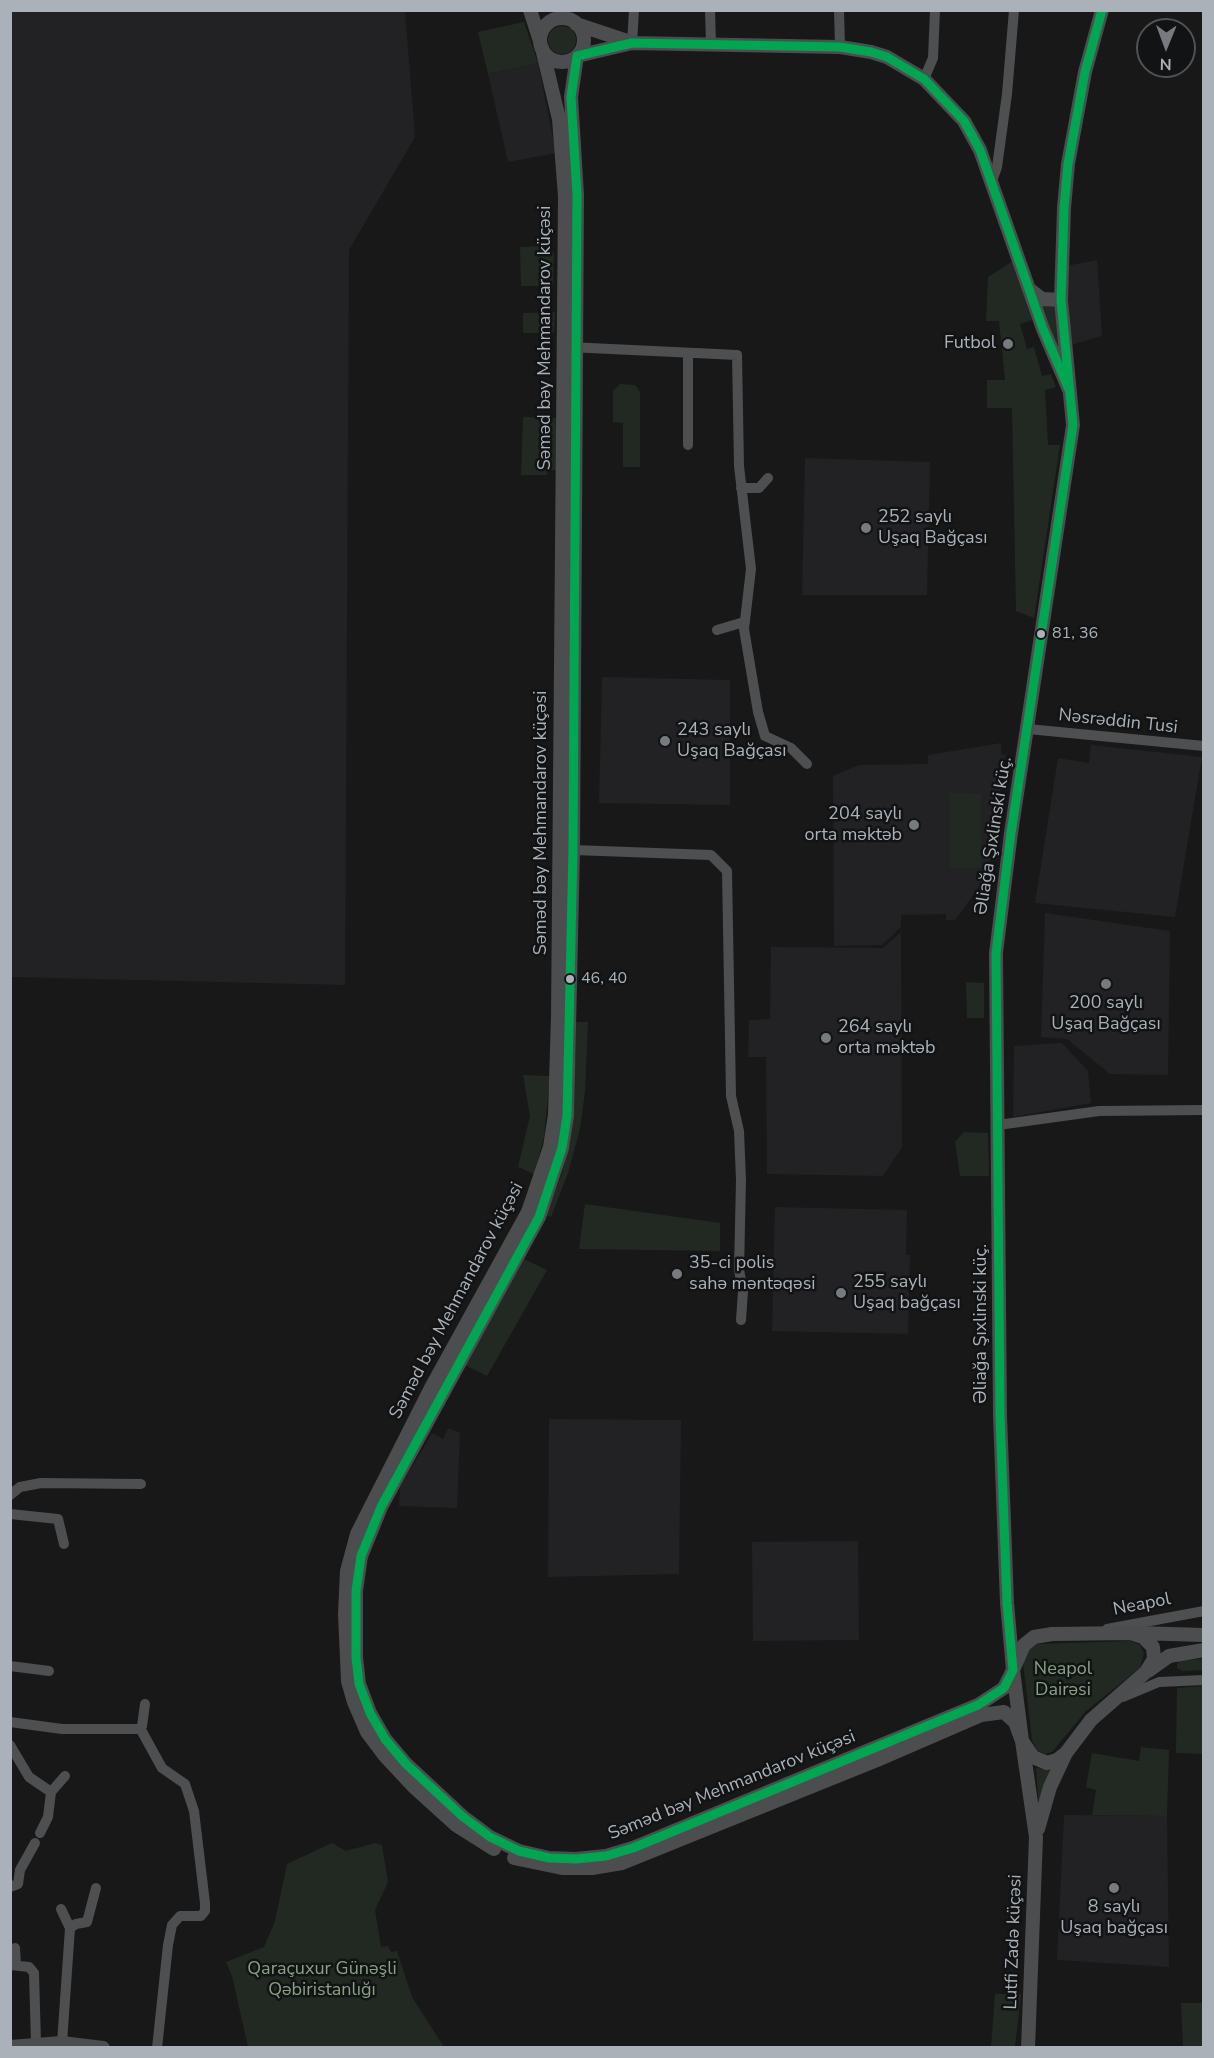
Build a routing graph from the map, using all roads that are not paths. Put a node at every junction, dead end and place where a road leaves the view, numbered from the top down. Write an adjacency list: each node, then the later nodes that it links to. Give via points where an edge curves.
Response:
1 (530, 10): 11 (main road, Səməd bəy Mehmandarov küçəsi)
2 (634, 10): 9 (street)
3 (710, 10): 10 (street)
4 (839, 10): 12 (street)
5 (934, 10): 14 (street, via 933,58)
6 (1014, 10): 15 (street, via 1007,94)
7 (1102, 10): 17 (main road, Əliağa Şıxlinski küç., via 1085,72 1068,164 1060,257)
8 (568, 18): 9 (main road); 11 (main road, via 549,23 541,34); 13 (main road, via 581,29 584,43)
9 (632, 43): 10 (main road); 13 (main road)
10 (711, 44): 12 (main road)
11 (541, 45): 13 (main road, via 545,54 557,62); 18 (main road, Səməd bəy Mehmandarov küçəsi, via 557,104 564,170)
12 (840, 47): 14 (main road, via 887,57)
13 (577, 56): 18 (main road, Səməd bəy Mehmandarov küçəsi, via 571,97 576,169)
14 (924, 79): 15 (main road, via 964,121)
15 (992, 181): 16 (main road)
16 (1028, 287): 17 (main road, via 1042,299); 20 (main road)
17 (1061, 300): 20 (main road, Əliağa Şıxlinski küç.)
18 (569, 347): 19 (street); 29 (main road, Səməd bəy Mehmandarov küçəsi); 57 (main road, Səməd bəy Mehmandarov küçəsi, via 558,1026 550,1147 528,1212 380,1486 357,1534 347,1571 346,1666 354,1702 376,1746)
19 (688, 354): 21 (street); 23 (street, via 736,355)
20 (1070, 392): 26 (main road, Əliağa Şıxlinski küç., via 1073,425)
21 (688, 445)
22 (768, 477): 23 (street, via 759,489)
23 (741, 488): 24 (street, via 752,569)
24 (744, 622): 25 (street); 28 (street, via 761,729 772,741 791,748)
25 (717, 630)
26 (1028, 729): 27 (street, Nəsrəddin Tusi); 31 (main road, Əliağa Şıxlinski küç., via 996,953)
27 (1203, 746)
28 (807, 764)
29 (573, 850): 32 (street, via 711,855 727,871 731,1096 739,1131 741,1180); 57 (main road, Səməd bəy Mehmandarov küçəsi, via 567,1116 551,1185 535,1225 381,1507 358,1572 356,1657 361,1691 385,1739)
30 (1203, 1110): 31 (street, via 1099,1111)
31 (998, 1125): 37 (main road, Əliağa Şıxlinski küç., via 1000,1415)
32 (741, 1320)
33 (141, 1484): 34 (street, via 41,1483 20,1487)
34 (10, 1495)
35 (10, 1514): 36 (street, via 58,1519)
36 (64, 1544)
37 (1007, 1604): 40 (main road, via 1017,1627); 45 (main road, Əliağa Şıxlinski küç.)
38 (1203, 1611): 41 (street, Neapol)
39 (1131, 1633): 41 (main road); 42 (main road); 47 (main road, via 1143,1637 1153,1647 1154,1659)
40 (1052, 1634): 41 (main road); 45 (main road, Səməd bəy Mehmandarov küçəsi, via 1028,1640)
41 (1087, 1634)
42 (1203, 1635)
43 (1203, 1650): 47 (main road, via 1169,1656)
44 (10, 1666): 46 (street)
45 (1013, 1670): 53 (main road, Əliağa Şıxlinski küç.); 57 (main road, Səməd bəy Mehmandarov küçəsi, via 1004,1688 978,1705 606,1856 549,1858 503,1844)
46 (49, 1671)
47 (1146, 1672): 50 (main road)
48 (1203, 1680): 50 (street, via 1159,1682)
49 (145, 1704): 52 (street)
50 (1104, 1708): 55 (main road)
51 (10, 1722): 52 (street, via 62,1729)
52 (140, 1728): 70 (street, via 162,1768 185,1784 189,1795 205,1911 201,1916 180,1917 172,1925)
53 (1022, 1741): 55 (main road, via 1038,1761 1053,1762); 57 (main road, Səməd bəy Mehmandarov küçəsi, via 1011,1716 995,1712 981,1715 636,1858 592,1868 548,1867 500,1852 456,1825); 59 (main road, Əliağa Şıxlinski küç.)
54 (10, 1745): 58 (street, via 29,1777)
55 (1066, 1753): 59 (main road, via 1050,1787)
56 (65, 1776): 58 (street)
57 (417, 1782)
58 (51, 1792): 60 (street, via 48,1817 20,1870 18,1884)
59 (1036, 1837): 71 (main road, Lutfi Zadə küçəsi)
60 (10, 1887)
61 (96, 1888): 63 (street, via 87,1922)
62 (61, 1909): 63 (street)
63 (70, 1928): 67 (street)
64 (15, 1948): 65 (street)
65 (13, 1965): 66 (street, via 29,1967 34,1973)
66 (36, 2043): 67 (main road); 68 (main road)
67 (62, 2043): 69 (main road)
68 (12, 2046)
69 (103, 2048)
70 (157, 2048)
71 (1028, 2048)

